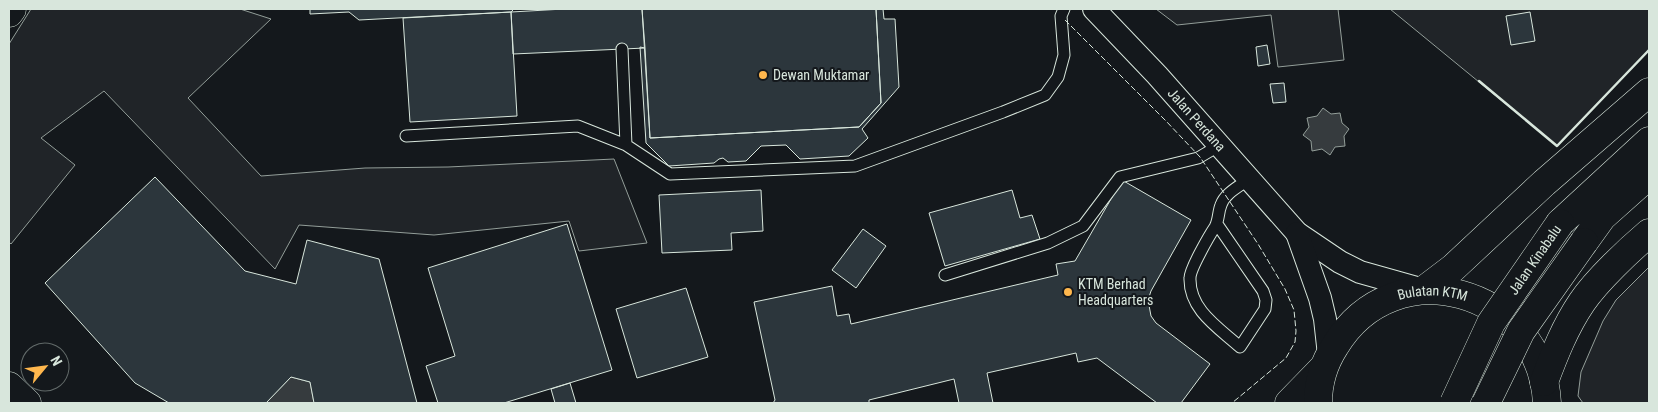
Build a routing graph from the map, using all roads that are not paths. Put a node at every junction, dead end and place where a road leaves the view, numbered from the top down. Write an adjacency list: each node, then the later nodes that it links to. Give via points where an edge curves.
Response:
1 (12, 9): 4 (main road)
2 (1064, 9): 9 (lane, via 1061,16 1064,54 1058,77 1045,95 855,166 670,174)
3 (1094, 9): 10 (street, Jalan Perdana)
4 (9, 13)
5 (622, 49): 9 (lane)
6 (1649, 92): 17 (main road, via 1549,178 1453,268)
7 (406, 136): 9 (lane, via 578,126)
8 (1649, 141): 24 (main road, Jalan Kinabalu, bridge, via 1560,223 1491,323)
9 (626, 145)
10 (1220, 145): 12 (street, Jalan Perdana); 16 (lane, via 1198,158 1120,177 1083,226 1048,243)
11 (1649, 175): 25 (main road, bridge, via 1602,217 1584,242 1521,331)
12 (1249, 179): 13 (lane, via 1225,198); 15 (street, Jalan Perdana)
13 (1217, 224): 13 (lane, via 1189,277 1193,296 1203,315 1240,347 1265,309 1266,300 1264,291)
14 (1649, 232): 20 (main road, via 1582,301 1554,355)
15 (1297, 233): 17 (street, Jalan Perdana, via 1360,272); 18 (street, Jalan Perdana, via 1325,319)
16 (945, 275)
17 (1424, 290): 18 (main road, Bulatan KTM, via 1377,304 1341,334); 20 (main road, Bulatan KTM, via 1464,295 1501,313 1529,344 1538,362)
18 (1326, 362): 22 (main road); 23 (main road, Bulatan KTM)
19 (9, 386): 21 (main road)
20 (1546, 398)
21 (27, 403)
22 (1289, 403)
23 (1318, 403)
24 (1454, 403)
25 (1486, 403)

